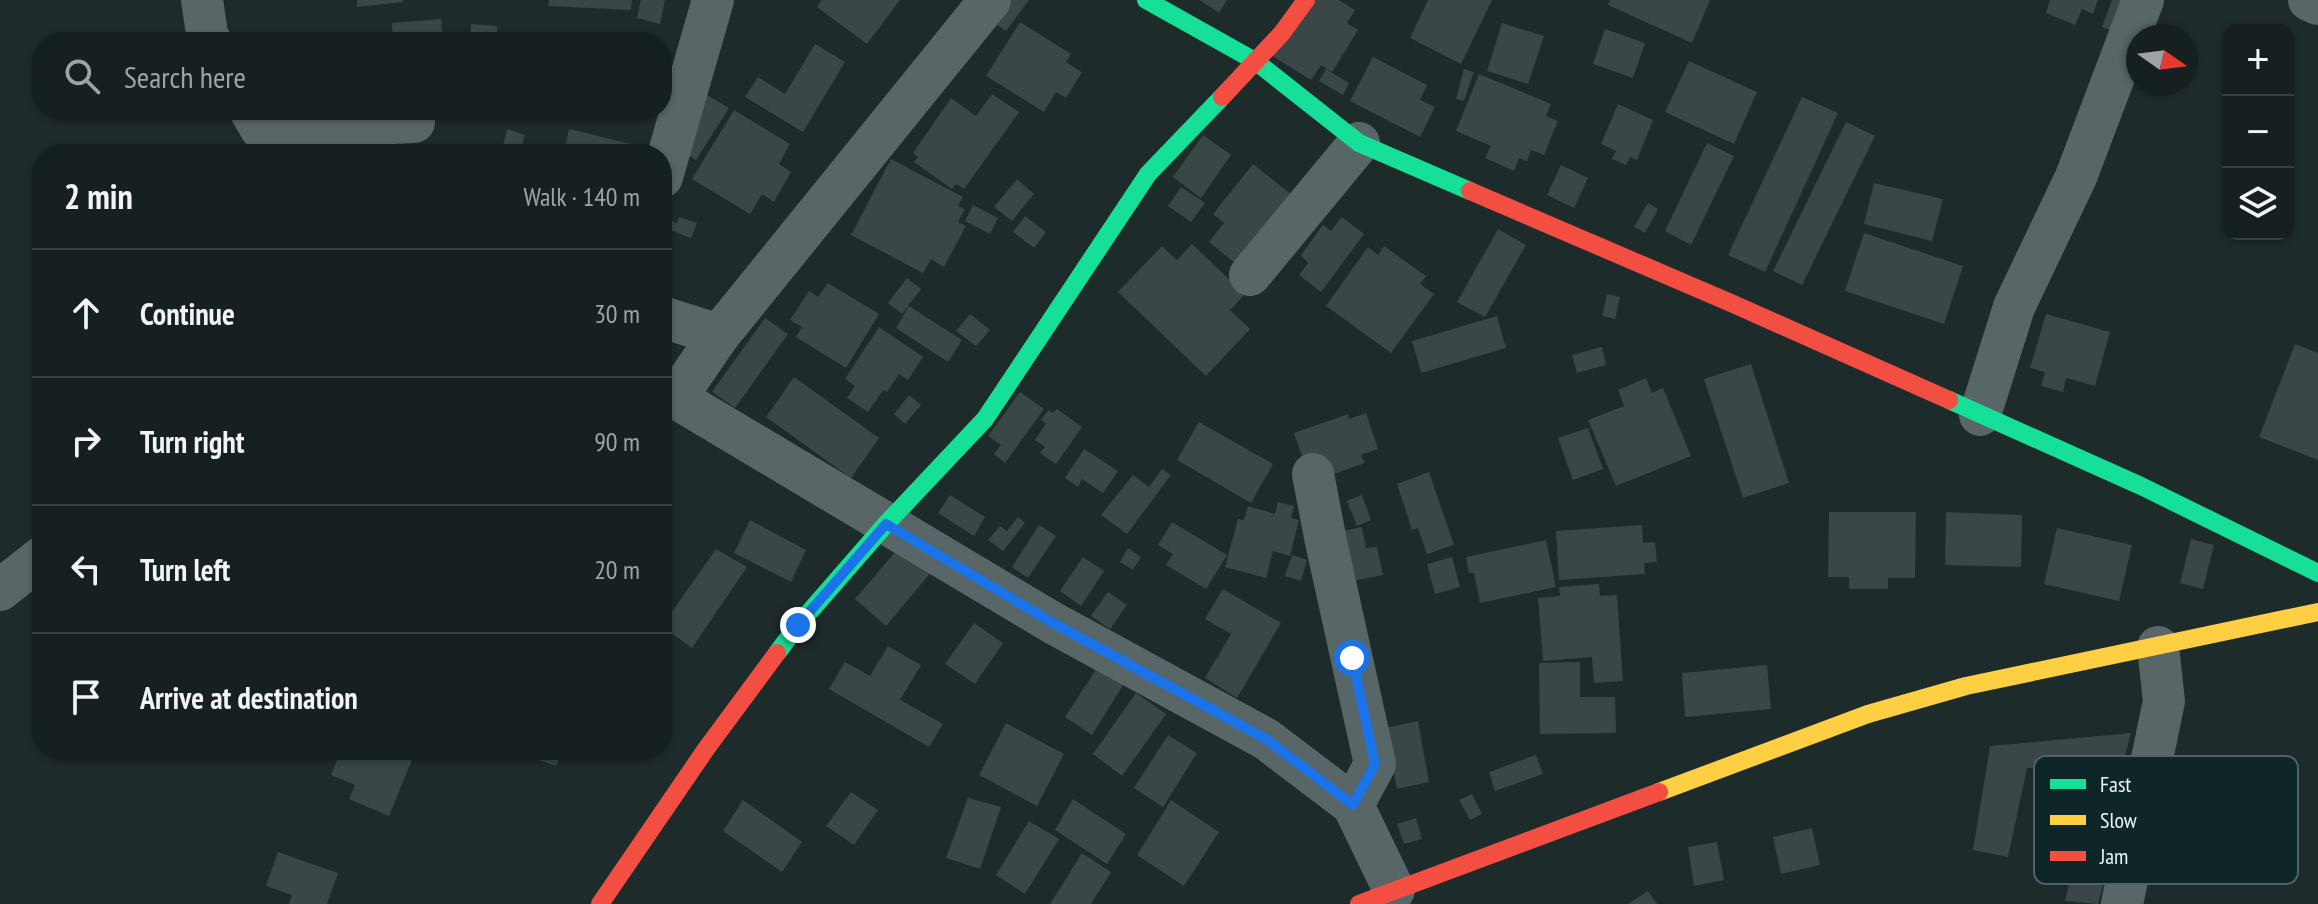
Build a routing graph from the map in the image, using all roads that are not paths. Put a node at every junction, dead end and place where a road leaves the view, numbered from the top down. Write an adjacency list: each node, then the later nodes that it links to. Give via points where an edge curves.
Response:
1 (202, 0): 9 (street)
2 (713, 0): 14 (street)
3 (990, 0): 17 (street)
4 (1146, 0): 10 (street)
5 (1306, 0): 10 (street)
6 (2143, 0): 20 (street, via 2076,177 2014,307)
7 (2309, 0): 8 (street)
8 (2318, 4)
9 (207, 32)
10 (1255, 61): 13 (street); 22 (street, via 1148,174 985,419)
11 (256, 120): 12 (street, via 261,129)
12 (414, 122)
13 (1359, 143): 15 (street); 20 (street)
14 (672, 144)
15 (1250, 275)
16 (672, 320): 17 (street)
17 (719, 335): 18 (street)
18 (672, 392)
19 (672, 398): 22 (street)
20 (1980, 415): 24 (street)
21 (1313, 474): 29 (street, via 1375,764)
22 (886, 524): 29 (street, via 1266,739); 32 (street, via 798,625)
23 (32, 565): 25 (street)
24 (2318, 573)
25 (0, 590)
26 (2318, 612): 27 (street)
27 (2158, 647): 28 (street, via 2164,701); 31 (street, via 1966,686 1868,714)
28 (2153, 756)
29 (1353, 805): 31 (street)
30 (2126, 884): 33 (street)
31 (1376, 897)
32 (600, 904)
33 (2122, 904)

